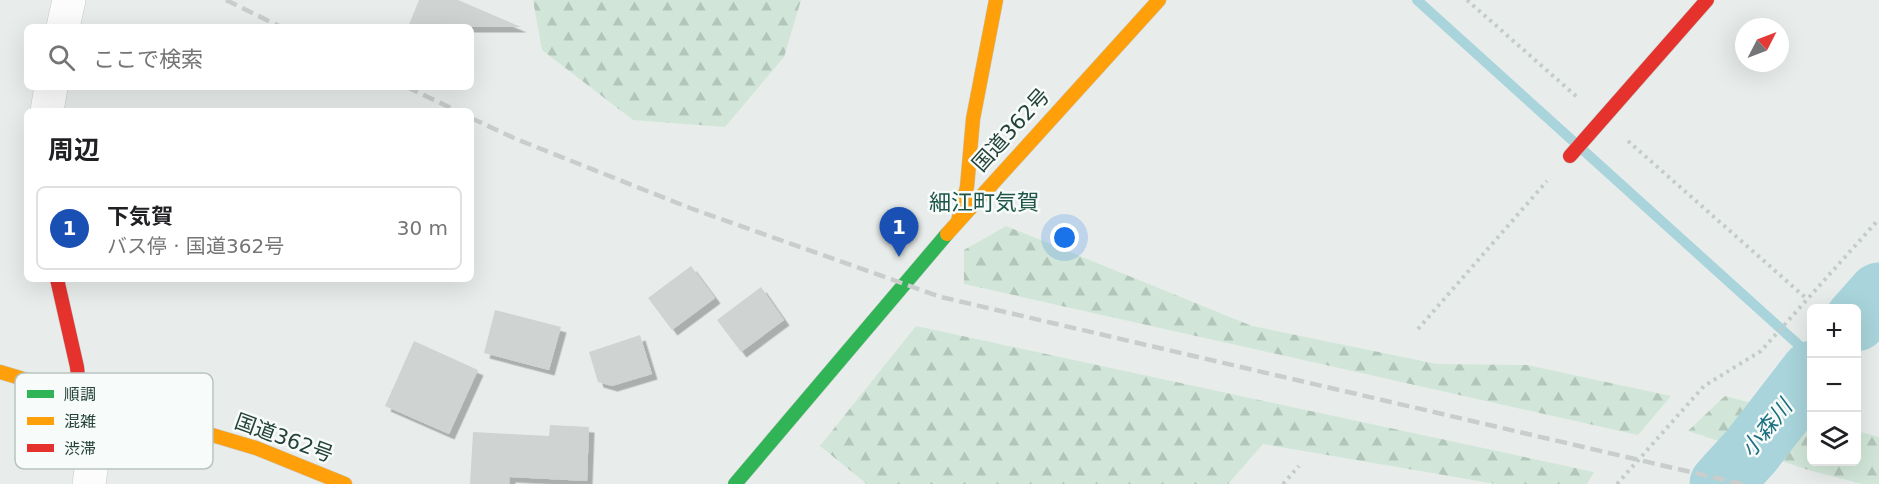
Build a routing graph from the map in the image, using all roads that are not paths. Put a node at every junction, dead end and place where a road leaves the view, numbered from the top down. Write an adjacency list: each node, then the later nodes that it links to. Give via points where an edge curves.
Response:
1 (69, 0): 5 (street)
2 (996, 0): 9 (main road, via 974,119 967,187)
3 (1159, 0): 9 (main road, 国道362号)
4 (1707, 0): 8 (main road)
5 (64, 24)
6 (50, 90): 7 (street)
7 (48, 108)
8 (1570, 156)
9 (958, 220): 18 (main road, 国道362号)
10 (58, 282): 12 (main road)
11 (0, 372): 13 (main road, 国道362号)
12 (79, 373)
13 (15, 376)
14 (213, 435): 17 (main road, 国道362号)
15 (89, 469): 16 (street)
16 (89, 484)
17 (345, 484)
18 (735, 484)

